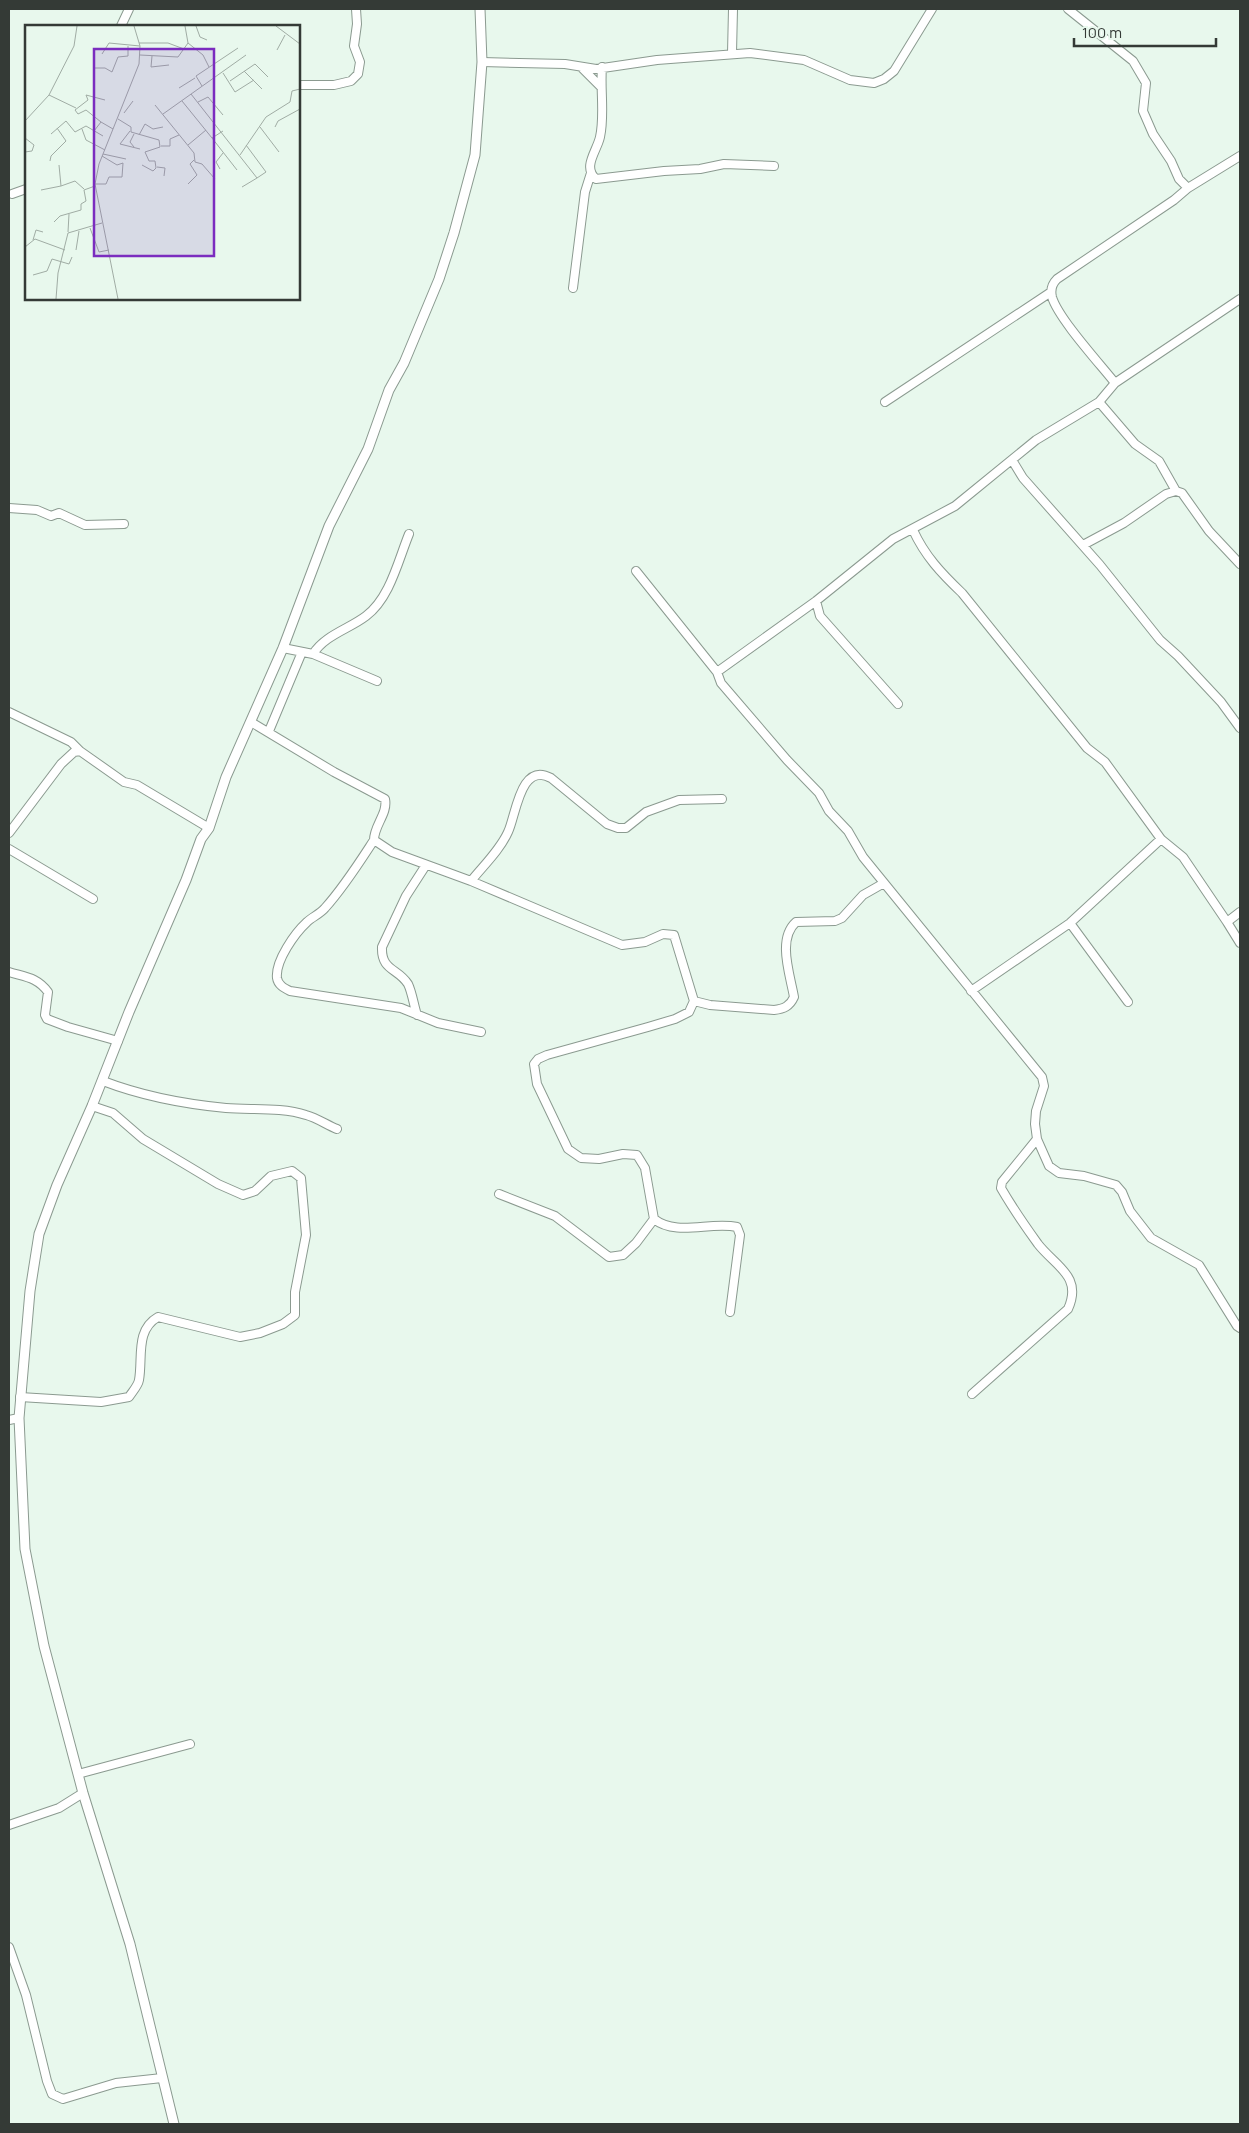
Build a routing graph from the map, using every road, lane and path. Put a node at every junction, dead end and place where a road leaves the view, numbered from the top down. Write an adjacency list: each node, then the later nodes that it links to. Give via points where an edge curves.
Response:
1 (129, 9): 7 (street)
2 (356, 9): 12 (street, via 354,46 360,62 358,74 351,81 334,85)
3 (480, 9): 9 (street)
4 (733, 9): 8 (street)
5 (932, 9): 8 (street, via 894,71 874,83 850,80 804,60 771,54)
6 (1068, 9): 17 (street, via 1133,61 1146,83 1143,110 1152,134)
7 (121, 25)
8 (732, 53): 10 (street)
9 (482, 62): 11 (street, via 565,64); 36 (street, via 474,155 439,279 389,390 368,449 326,534)
10 (602, 67): 11 (street); 13 (street)
11 (582, 68): 13 (street)
12 (300, 84)
13 (601, 87): 16 (street, via 602,122 590,164)
14 (1240, 156): 17 (street)
15 (774, 166): 16 (street, via 724,164 601,180 596,180)
16 (591, 173): 20 (street, via 585,192)
17 (1188, 188): 21 (street, via 1057,278)
18 (25, 189): 19 (street)
19 (12, 194)
20 (573, 288)
21 (1051, 292): 23 (street, via 1062,315); 24 (street)
22 (1240, 299): 23 (street)
23 (1115, 383): 25 (street)
24 (885, 402)
25 (1099, 402): 26 (street, via 1036,440); 27 (street, via 1134,444 1158,461)
26 (1012, 460): 30 (street, via 955,506); 32 (street, via 1023,478)
27 (1176, 492): 32 (street, via 1166,494); 33 (street, via 1182,493 1214,537)
28 (9, 508): 29 (street, via 38,510 51,516 59,513 85,525)
29 (124, 524)
30 (913, 530): 35 (street, via 894,539); 50 (street, via 938,570 962,593 1087,748 1105,762)
31 (408, 534): 38 (street, via 382,599 367,615 323,643)
32 (1083, 546): 44 (street, via 1160,640 1221,702)
33 (1240, 564)
34 (636, 571): 39 (street)
35 (816, 601): 39 (street); 41 (street, via 820,616)
36 (283, 648): 37 (street); 43 (street)
37 (302, 652): 38 (street); 45 (street)
38 (313, 654): 40 (street)
39 (717, 672): 55 (street, via 721,683 819,793)
40 (377, 680)
41 (898, 704)
42 (9, 712): 46 (street, via 71,742)
43 (251, 722): 45 (street); 48 (street, via 226,778)
44 (1240, 728)
45 (269, 731): 51 (street, via 385,799 386,809)
46 (80, 751): 48 (street, via 124,782 137,786); 49 (street, via 74,752 61,764)
47 (722, 799): 54 (street, via 679,800 646,812 626,828 618,828 607,824 551,778 536,776 520,791 504,839)
48 (209, 828): 67 (street, via 200,838 186,880)
49 (9, 832)
50 (1161, 839): 58 (street); 59 (street, via 1182,857)
51 (374, 840): 53 (street, via 392,852); 65 (street, via 324,910 307,922 286,949 277,980 290,991 401,1008)
52 (9, 849): 56 (street)
53 (426, 865): 54 (street); 65 (street, via 406,896 382,947 386,964 408,984)
54 (471, 881): 63 (street, via 622,945 644,942 663,934 674,935)
55 (884, 883): 62 (street); 63 (street, via 863,895 842,918 796,922 790,928 786,946 794,996 786,1007 774,1010)
56 (93, 899)
57 (1240, 912): 59 (street)
58 (1070, 922): 62 (street); 64 (street)
59 (1227, 922): 60 (street)
60 (1240, 943)
61 (9, 972): 67 (street, via 34,978 42,984 48,992 47,1019)
62 (971, 991): 71 (street, via 1042,1077 1044,1086 1036,1111)
63 (694, 1001): 73 (street, via 689,1012 676,1019 547,1055 534,1064 537,1084 568,1150 581,1158 637,1155 645,1168)
64 (1128, 1002)
65 (417, 1015): 66 (street)
66 (481, 1032)
67 (118, 1041): 68 (street)
68 (103, 1080): 69 (street); 70 (street, via 130,1091 166,1099 225,1108 305,1114)
69 (92, 1106): 77 (street, via 39,1234); 77 (street, via 113,1114 142,1139 243,1196 271,1176 292,1171 301,1178 306,1235 295,1292 295,1315 283,1324 240,1337 158,1317 149,1322 141,1341 139,1383 129,1397 101,1402)
70 (337, 1129)
71 (1037, 1139): 75 (street, via 1049,1166 1059,1173 1116,1185 1150,1238 1199,1265); 76 (street, via 1002,1182 1001,1188 1040,1246 1065,1270 1073,1294 1072,1302 1068,1310)
72 (499, 1194): 73 (street, via 555,1216 609,1257 623,1255)
73 (654, 1219): 74 (street, via 662,1226 675,1228 737,1226 740,1235)
74 (730, 1312)
75 (1240, 1328)
76 (972, 1394)
77 (20, 1397): 78 (street)
78 (19, 1418): 79 (street); 81 (street, via 25,1549 44,1646)
79 (9, 1420)
80 (190, 1744): 81 (street)
81 (78, 1774): 82 (street)
82 (83, 1792): 83 (street, via 59,1808); 85 (street, via 130,1944)
83 (9, 1825)
84 (9, 1947): 85 (street, via 26,1995 52,2094 64,2099 116,2084)
85 (162, 2078): 86 (street)
86 (174, 2124)

